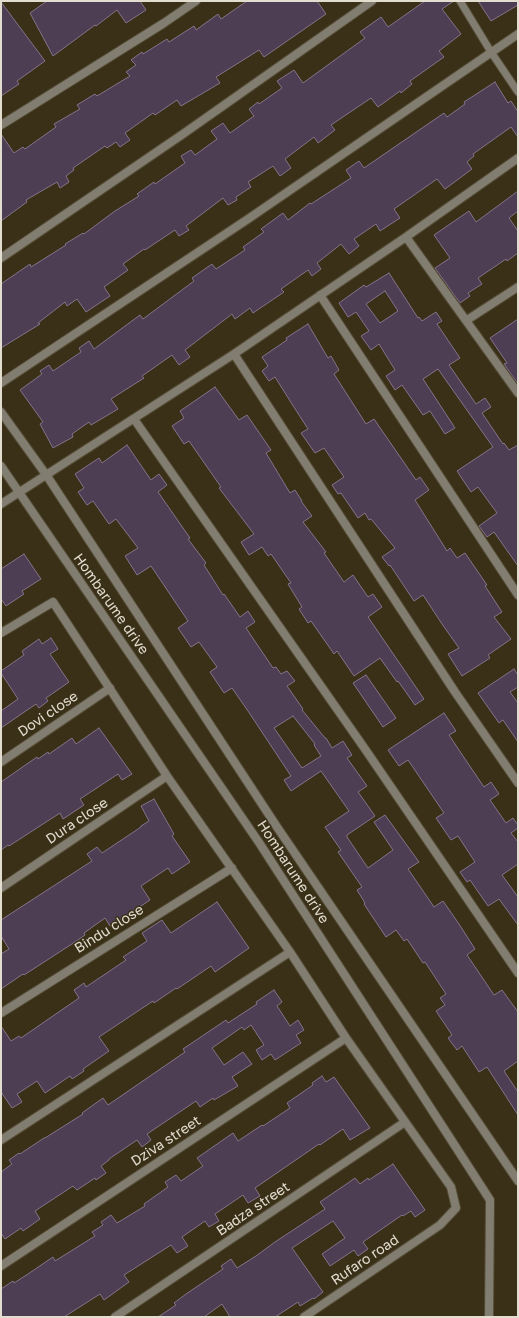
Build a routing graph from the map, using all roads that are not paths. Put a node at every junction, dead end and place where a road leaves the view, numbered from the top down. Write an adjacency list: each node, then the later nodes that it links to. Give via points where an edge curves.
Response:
1 (196, 1): 7 (street)
2 (372, 1): 10 (street)
3 (460, 1): 5 (lane)
4 (518, 34): 5 (street)
5 (491, 52): 6 (lane); 15 (street, via 248,219)
6 (518, 92)
7 (1, 125)
8 (518, 158): 9 (street)
9 (406, 237): 12 (street); 13 (street)
10 (1, 258)
11 (518, 287): 13 (street)
12 (320, 295): 14 (street); 23 (street)
13 (467, 320): 16 (street)
14 (234, 354): 18 (street); 28 (street)
15 (1, 383)
16 (518, 393)
17 (1, 412): 20 (street)
18 (134, 419): 20 (street); 32 (street)
19 (1, 466): 21 (street, Hombarume drive)
20 (47, 476): 21 (street); 37 (street, via 277,826)
21 (18, 493): 22 (street); 41 (street, Hombarume drive, via 260,844 490,1200)
22 (1, 504)
23 (518, 595)
24 (1, 633): 25 (street, via 53,602)
25 (110, 688): 26 (street, Dovi close); 27 (street)
26 (1, 762)
27 (167, 776): 29 (street); 30 (street, Dura close)
28 (518, 784)
29 (232, 868): 31 (street); 33 (street, Bindu close)
30 (1, 888)
31 (290, 952): 34 (street); 36 (street)
32 (518, 973)
33 (1, 1013)
34 (346, 1038): 35 (street); 38 (street, Dziva street)
35 (405, 1122): 39 (street, Badza street); 40 (street, Rufaro road, via 451,1187 456,1208 440,1225)
36 (1, 1140)
37 (518, 1181)
38 (1, 1266)
39 (115, 1317)
40 (304, 1317)
41 (489, 1317)

